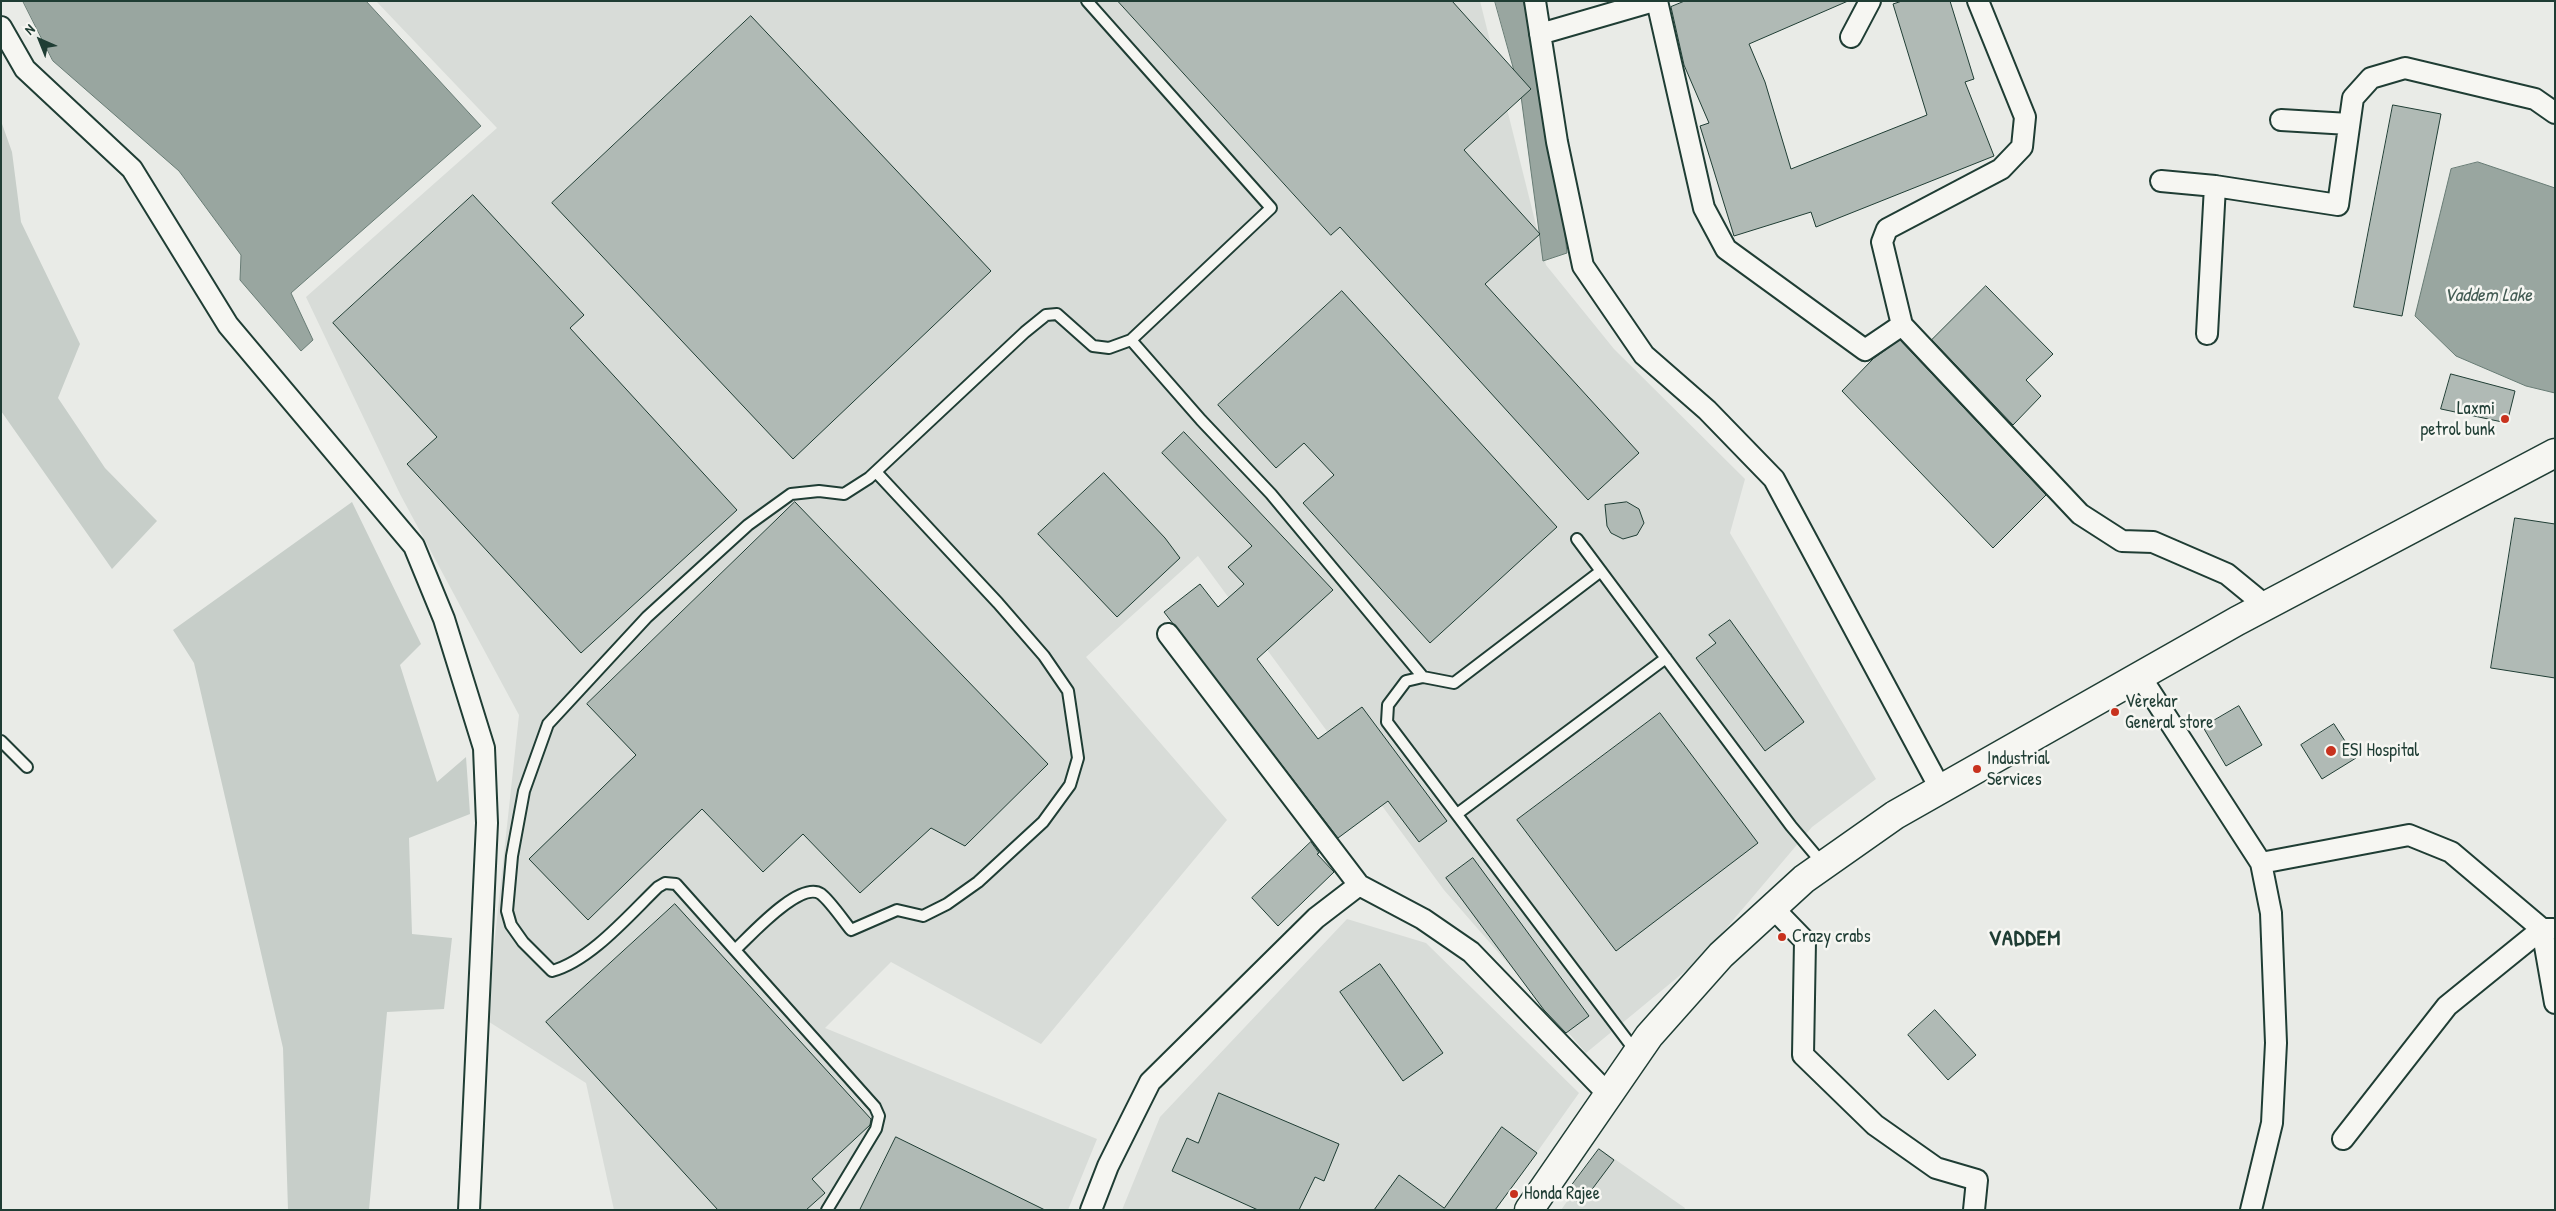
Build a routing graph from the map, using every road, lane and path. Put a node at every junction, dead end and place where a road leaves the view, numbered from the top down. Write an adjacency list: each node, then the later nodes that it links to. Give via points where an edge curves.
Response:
1 (1087, 1): 16 (lane, via 1271,208)
2 (1535, 1): 7 (street)
3 (1656, 1): 7 (street); 14 (street, via 1704,208 1726,249 1865,350)
4 (1870, 1): 8 (street)
5 (1978, 1): 14 (street, via 2025,117 2022,147 2001,168 1887,229 1882,242)
6 (1, 27): 40 (street, via 25,69 132,169 228,325 414,546 444,619 484,748 487,823)
7 (1540, 34): 28 (street, via 1583,266 1644,355 1707,410 1774,480)
8 (1851, 37)
9 (2555, 113): 11 (street, via 2535,100 2405,68 2371,78 2353,98)
10 (2281, 120): 11 (street)
11 (2349, 124): 13 (street, via 2338,205)
12 (2161, 181): 13 (street)
13 (2215, 186): 15 (street)
14 (1902, 325): 21 (street, via 2080,514 2122,542 2154,542 2227,574)
15 (2206, 334)
16 (1131, 340): 18 (lane, via 1109,348 1093,346 1057,314 1046,315); 25 (lane, via 1272,494)
17 (2555, 453): 21 (main road)
18 (876, 472): 35 (lane, via 1044,656 1068,691 1078,758 1070,785 1043,822 978,882 947,904 923,916 897,910 851,930 821,894 810,891 783,906); 35 (lane, via 844,494 819,491 791,494 748,525 647,617 548,724 524,791 512,856 507,911 511,925 523,942 552,971 568,967 665,883 676,884)
19 (1577, 539): 20 (lane)
20 (1601, 571): 23 (lane); 25 (lane, via 1454,683)
21 (2266, 606): 24 (main road)
22 (1168, 634): 32 (street)
23 (1666, 658): 29 (lane); 31 (lane, via 1791,826)
24 (2140, 676): 28 (main road); 30 (street)
25 (1423, 677): 29 (lane, via 1406,681 1388,705 1387,722)
26 (1, 741): 27 (lane)
27 (27, 767)
28 (1941, 790): 31 (main road, via 1895,816)
29 (1457, 814): 37 (lane)
30 (2261, 863): 34 (street, via 2409,835 2451,852); 45 (street, via 2271,913 2276,1043 2272,1123)
31 (1824, 865): 33 (main road)
32 (1359, 886): 38 (street, via 1423,919 1471,952); 42 (street, via 1316,918 1150,1082 1108,1166)
33 (1773, 908): 37 (main road, via 1721,955 1648,1036); 44 (street, via 1805,941 1803,1055 1874,1126 1936,1168 1977,1180)
34 (2548, 929): 36 (street); 39 (street, via 2447,1006)
35 (735, 950): 41 (lane, via 856,1085 879,1116 876,1129)
36 (2555, 1003)
37 (1637, 1053): 38 (main road)
38 (1608, 1094): 43 (main road)
39 (2343, 1139)
40 (468, 1210)
41 (827, 1210)
42 (1091, 1210)
43 (1529, 1210)
44 (1974, 1210)
45 (2251, 1210)

